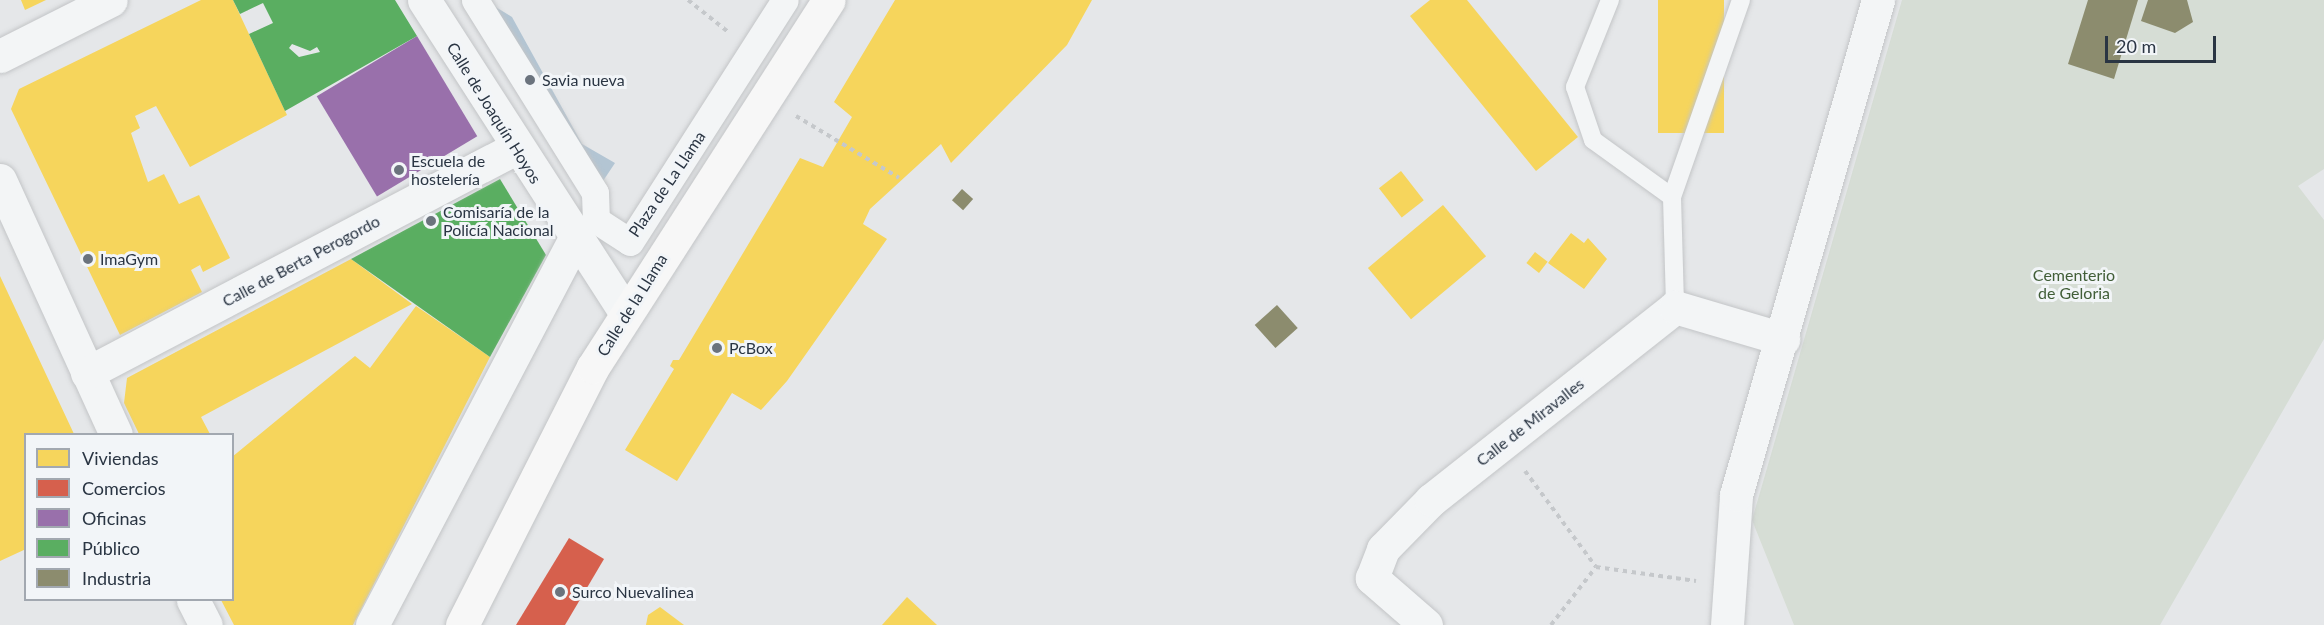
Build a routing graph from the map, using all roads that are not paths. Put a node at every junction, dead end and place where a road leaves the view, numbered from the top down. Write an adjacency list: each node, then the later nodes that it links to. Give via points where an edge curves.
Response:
1 (111, 0): 9 (street)
2 (424, 0): 10 (street, Calle de Joaquín Hoyos)
3 (475, 0): 4 (street, Plaza de La Llama, via 595,193 596,220 630,242)
4 (785, 0)
5 (829, 0): 15 (main road, Calle de la Llama)
6 (1610, 0): 12 (lane, via 1575,87 1593,140)
7 (1741, 0): 12 (lane)
8 (1878, 0): 16 (street)
9 (0, 56)
10 (515, 148): 13 (street, Calle de Joaquín Hoyos); 17 (street, Calle de Berta Perogordo)
11 (0, 180): 17 (street)
12 (1672, 196): 14 (lane)
13 (575, 239): 15 (street, Calle de Joaquín Hoyos); 21 (street)
14 (1675, 307): 16 (street); 23 (street, Calle de Miravalles, via 1431,500 1383,549 1372,578)
15 (626, 314): 22 (main road, Calle de la Llama, via 592,367)
16 (1783, 339): 24 (street, via 1737,495 1727,585)
17 (87, 373): 18 (street)
18 (115, 433)
19 (194, 601): 20 (street)
20 (206, 625)
21 (372, 625)
22 (462, 625)
23 (1425, 625)
24 (1727, 625)

